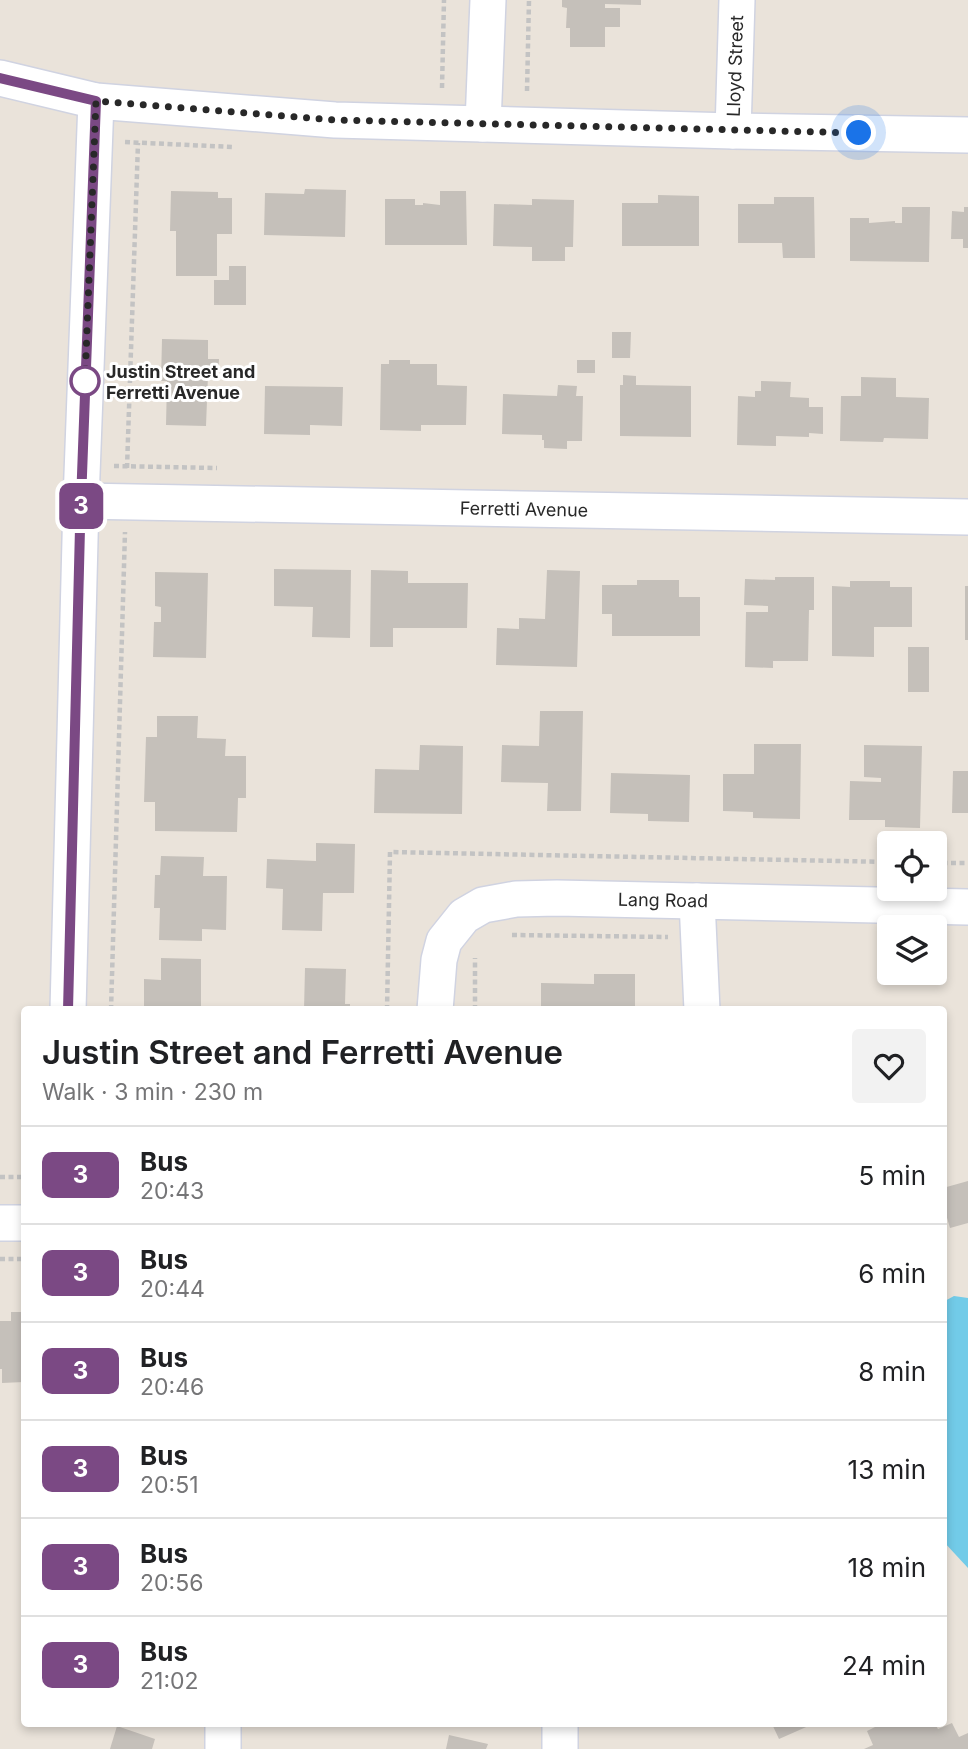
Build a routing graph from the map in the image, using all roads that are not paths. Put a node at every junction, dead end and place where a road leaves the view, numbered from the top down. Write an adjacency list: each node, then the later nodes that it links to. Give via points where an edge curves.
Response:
1 (488, 0): 5 (street)
2 (737, 0): 6 (street, Lloyd Street)
3 (0, 78): 4 (street)
4 (96, 101): 5 (street, via 335,120); 8 (street)
5 (483, 124): 6 (street)
6 (733, 131): 7 (street)
7 (968, 135)
8 (81, 501): 9 (street, Ferretti Avenue); 12 (street)
9 (968, 517)
10 (697, 901): 11 (street, Lang Road); 13 (street, Lang Road, via 557,898 483,905 464,916 444,941); 14 (street)
11 (968, 907)
12 (68, 1006)
13 (435, 1006)
14 (702, 1006)
15 (0, 1223): 16 (street)
16 (21, 1223)
17 (223, 1727): 19 (street)
18 (560, 1727): 20 (street)
19 (223, 1749)
20 (559, 1749)

